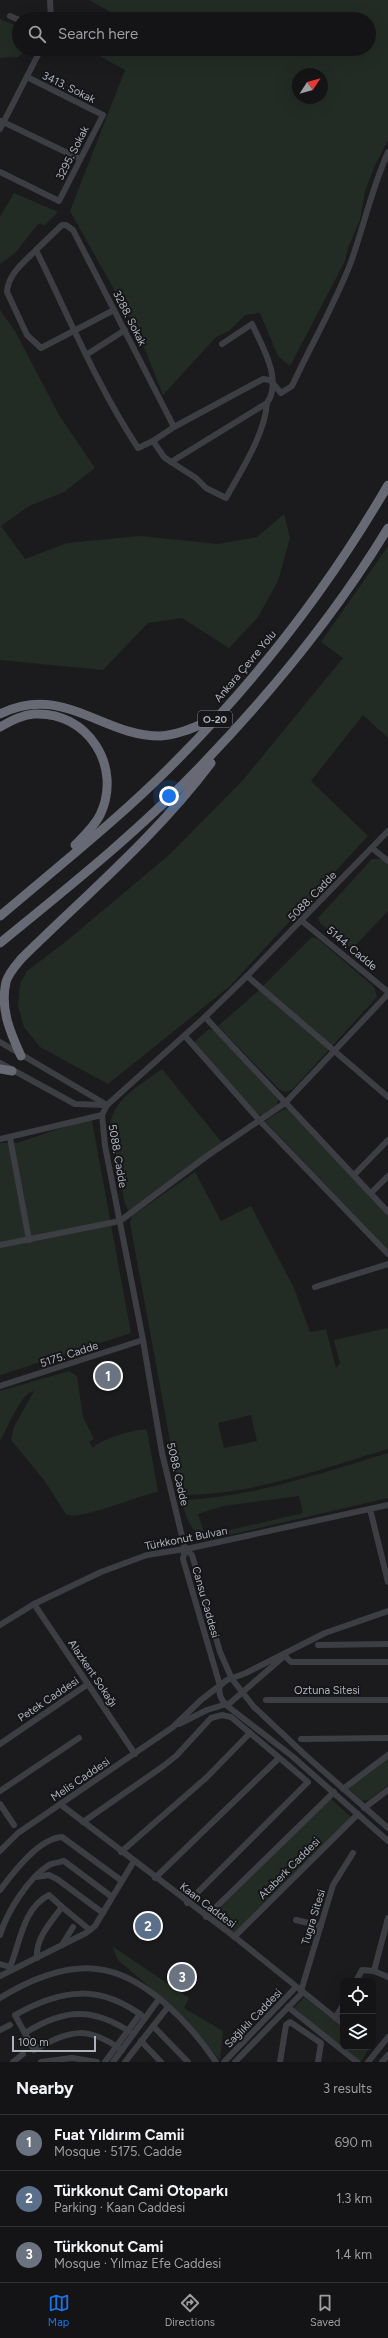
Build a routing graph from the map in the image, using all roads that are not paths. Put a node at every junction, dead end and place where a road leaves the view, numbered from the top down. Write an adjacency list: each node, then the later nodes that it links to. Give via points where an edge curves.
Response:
1 (50, 0): 2 (street)
2 (51, 12)
3 (37, 56): 4 (street)
4 (28, 74): 5 (street, 3413. Sokak); 6 (street)
5 (103, 115): 9 (street, 3295. Sokak)
6 (2, 121): 7 (street); 9 (street)
7 (0, 129)
8 (388, 152): 17 (street, via 370,197 364,225 350,264 292,386 281,393)
9 (80, 159): 10 (street, 3295. Sokak, via 59,201)
10 (0, 172)
11 (36, 250): 12 (street, 3288. Sokak, via 62,225 73,230); 14 (street); 14 (street, via 12,274 7,284 7,292 27,335 41,348)
12 (114, 310): 13 (street, 3288. Sokak); 14 (street)
13 (125, 330): 16 (street); 19 (street, 3288. Sokak)
14 (75, 331): 16 (street)
15 (222, 344): 17 (street, via 252,324 268,360)
16 (86, 355): 20 (street, via 121,422 138,448)
17 (273, 385): 18 (street); 19 (street, via 270,380 263,378)
18 (268, 403): 21 (street); 21 (street, via 267,413 246,462 226,498 206,488 196,478)
19 (174, 427): 20 (street)
20 (153, 441): 21 (street, via 164,457)
21 (171, 462)
22 (388, 485): 25 (highway, Ankara Çevre Yolu / O-20, via 359,534 301,617 253,677)
23 (388, 528): 27 (highway, O-20, via 318,630)
24 (0, 714): 25 (highway, via 26,704 43,704 78,711 129,731 159,736 173,735)
25 (215, 718): 31 (highway, Ankara Çevre Yolu / O-20, via 155,781)
26 (0, 727): 31 (highway, via 15,718 34,714 70,720 95,743 103,756 108,784 100,815 90,830)
27 (235, 729): 34 (highway, O-20, via 158,808); 41 (highway, via 194,785 137,846 21,959 6,981 3,1006 8,1026)
28 (388, 831): 29 (street, 5088. Cadde)
29 (372, 848): 30 (street); 33 (street, 5088. Cadde)
30 (388, 861)
31 (35, 886): 32 (highway, Ankara Çevre Yolu / O-20)
32 (0, 916)
33 (302, 920): 35 (street, 5088. Cadde); 36 (street, 5144. Cadde)
34 (0, 943)
35 (247, 976): 37 (street, 5088. Cadde); 40 (street)
36 (388, 993): 40 (street)
37 (205, 1017): 38 (street, 5088. Cadde); 46 (street)
38 (185, 1036): 47 (street, 5088. Cadde); 49 (street)
39 (0, 1042): 41 (street)
40 (333, 1051): 45 (street); 46 (street)
41 (21, 1056): 47 (street)
42 (0, 1063): 44 (street)
43 (0, 1069): 44 (highway)
44 (12, 1071): 47 (street, via 75,1104)
45 (388, 1097)
46 (285, 1103): 49 (street); 53 (street)
47 (107, 1105): 48 (street, 5088. Cadde)
48 (102, 1115): 50 (street); 57 (street, 5088. Cadde)
49 (260, 1122): 57 (street, via 207,1156); 60 (street)
50 (10, 1138): 51 (street); 58 (street)
51 (0, 1139)
52 (388, 1140): 53 (street)
53 (354, 1175): 55 (street)
54 (388, 1176): 55 (street)
55 (371, 1193): 56 (street)
56 (388, 1212)
57 (120, 1221): 58 (street); 63 (street, 5088. Cadde)
58 (29, 1240): 59 (street)
59 (0, 1245)
60 (388, 1254)
61 (388, 1264): 62 (street)
62 (315, 1287)
63 (143, 1340): 64 (street, 5175. Cadde); 67 (street, 5088. Cadde, via 162,1453)
64 (0, 1386)
65 (388, 1505): 66 (street, Türkkonut Bulvarı)
66 (370, 1509): 67 (street, Türkkonut Bulvarı); 68 (street)
67 (185, 1549): 69 (street, Türkkonut Bulvarı, via 148,1555 101,1572); 77 (street, Cansu Caddesi, via 192,1555 220,1652); 79 (street, Cansu Caddesi, via 183,1559)
68 (388, 1582)
69 (34, 1604): 71 (street, Türkkonut Bulvarı); 78 (street, Alazkent Sokağı)
70 (388, 1610): 74 (street, Melis Caddesi, via 326,1633)
71 (0, 1625)
72 (388, 1644): 73 (street)
73 (318, 1645)
74 (293, 1649): 75 (street, Melis Caddesi); 77 (street, Melis Caddesi)
75 (285, 1656): 76 (street, via 291,1662); 80 (street, Melis Caddesi)
76 (388, 1662)
77 (232, 1679): 79 (street, Melis Caddesi); 80 (street, Cansu Caddesi)
78 (88, 1684): 89 (street, Petek Caddesi); 90 (street, Alazkent Sokağı)
79 (220, 1686): 83 (street, Cansu Caddesi, via 220,1696); 84 (street, Melis Caddesi)
80 (242, 1692): 83 (street, Melis Caddesi); 93 (street, Cansu Caddesi, via 254,1707)
81 (266, 1700): 82 (street, Oztuna Sitesi)
82 (388, 1700)
83 (226, 1705): 84 (street, Melis Caddesi, via 208,1710); 96 (street)
84 (173, 1727): 90 (street, Melis Caddesi)
85 (250, 1733): 92 (street); 101 (street, via 231,1717 211,1718 171,1760); 106 (street, via 206,1778)
86 (79, 1738): 95 (street)
87 (388, 1738): 88 (street)
88 (301, 1739)
89 (0, 1744)
90 (135, 1754): 98 (street, Melis Caddesi)
91 (388, 1755): 93 (street)
92 (279, 1758): 110 (street); 114 (street, via 308,1782)
93 (342, 1789): 99 (street, Cansu Caddesi)
94 (388, 1790): 99 (street)
95 (0, 1791)
96 (334, 1792): 100 (street); 117 (street)
97 (0, 1804): 102 (street)
98 (60, 1804): 101 (street, Kaan Caddesi); 105 (street, Melis Caddesi, via 18,1832)
99 (364, 1808): 103 (street, Cansu Caddesi)
100 (358, 1814): 104 (street); 124 (street, Ataberk Caddesi)
101 (83, 1822): 106 (street, Kaan Caddesi)
102 (14, 1825)
103 (388, 1828)
104 (388, 1841)
105 (0, 1851)
106 (121, 1852): 108 (street, Kaan Caddesi)
107 (353, 1853): 120 (street, Tugra Sitesi, via 334,1885)
108 (134, 1862): 110 (street, Kaan Caddesi); 111 (street)
109 (36, 1878): 113 (street, via 50,1865 64,1861); 116 (street, via 49,1875 57,1879); 123 (street, via 5,1918)
110 (155, 1878): 114 (street, Kaan Caddesi)
111 (122, 1881): 112 (street, via 62,1837 54,1837 25,1860); 113 (street)
112 (0, 1890)
113 (112, 1897): 116 (street)
114 (187, 1903): 117 (street, Kaan Caddesi)
115 (62, 1907): 122 (street); 126 (street, via 43,1934 38,1945); 127 (street, via 49,1895 43,1898 25,1923 10,1967)
116 (103, 1913): 122 (street)
117 (206, 1917): 124 (street, Kaan Caddesi)
118 (388, 1918): 128 (street)
119 (296, 1920): 120 (street)
120 (321, 1926): 132 (street, Tugra Sitesi)
121 (73, 1927): 125 (street)
122 (90, 1930): 125 (street)
123 (0, 1935)
124 (234, 1937): 132 (street, Kaan Caddesi)
125 (61, 1946): 126 (street)
126 (37, 1958): 129 (street)
127 (0, 1964)
128 (374, 1971): 130 (street, via 362,1970); 131 (street)
129 (0, 1976)
130 (358, 1978)
131 (388, 1978)
132 (300, 1990): 136 (street, Sağlıklı Caddesi); 139 (street, Kaan Caddesi); 163 (street, Sağlıklı Caddesi)
133 (0, 1998): 134 (street, via 32,1980 74,1970 97,1969 120,1975 142,1986)
134 (159, 1999): 135 (street); 138 (street)
135 (168, 2006): 142 (street); 162 (street, via 202,2041)
136 (288, 2008): 164 (street, Sağlıklı Caddesi); 167 (street)
137 (340, 2010): 139 (street)
138 (142, 2016): 144 (street); 145 (street, via 115,2000 99,1995 80,1993 58,1996 36,2003 16,2015)
139 (335, 2018): 140 (street, Kaan Caddesi)
140 (340, 2022)
141 (10, 2025): 143 (street)
142 (153, 2026): 147 (street); 161 (street)
143 (0, 2030)
144 (131, 2032): 145 (street, via 100,2016 80,2013 42,2022); 148 (street); 150 (street)
145 (25, 2033): 148 (street, via 34,2050 53,2040 85,2032)
146 (388, 2037): 149 (street)
147 (142, 2041): 154 (street); 160 (street)
148 (116, 2046): 150 (street); 158 (street)
149 (376, 2048)
150 (122, 2050): 159 (street)
151 (374, 2050): 168 (street)
152 (23, 2054): 155 (street)
153 (388, 2055): 169 (street)
154 (128, 2061)
155 (13, 2062)
156 (41, 2062): 157 (street, via 72,2058)
157 (97, 2062)
158 (105, 2062)
159 (113, 2062)
160 (161, 2062)
161 (188, 2062)
162 (216, 2062)
163 (224, 2062)
164 (235, 2062)
165 (280, 2062): 166 (street, via 286,2025 290,2022 321,2043)
166 (318, 2062)
167 (357, 2062)
168 (368, 2062)
169 (382, 2062)

